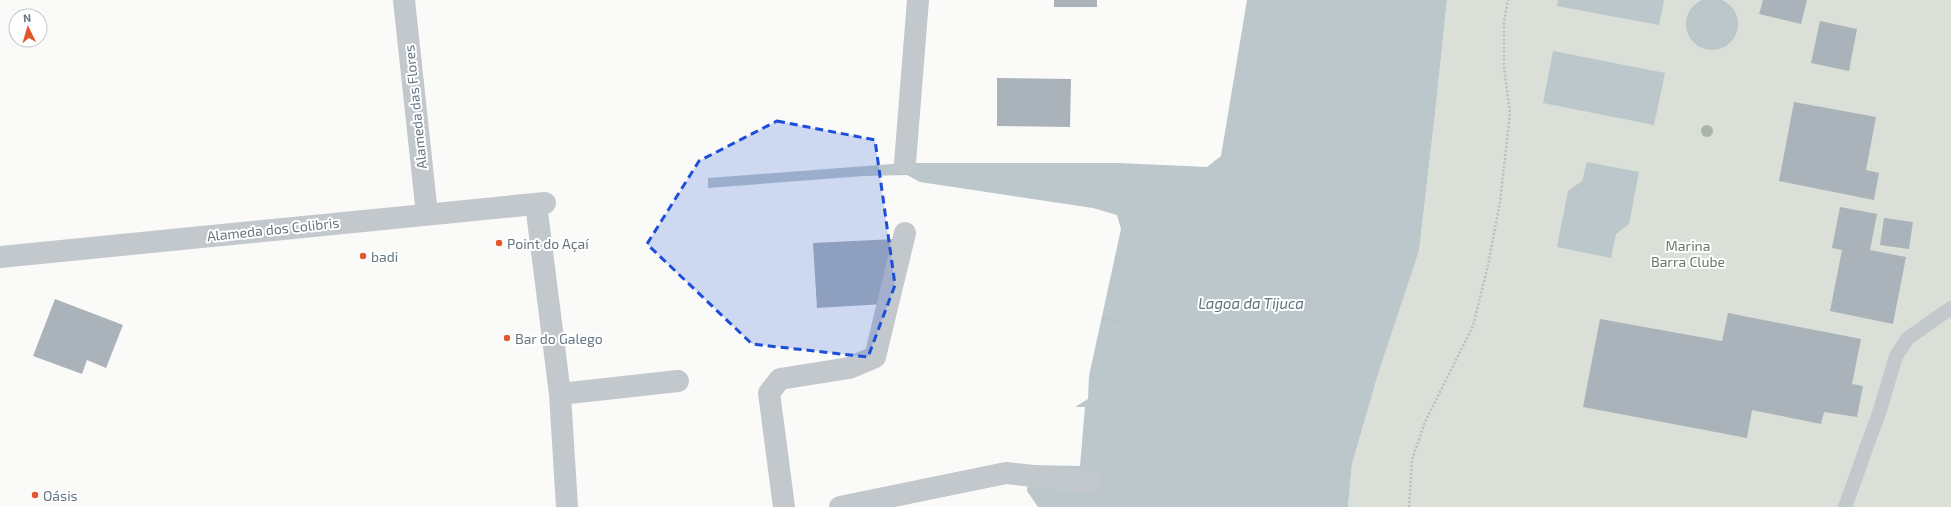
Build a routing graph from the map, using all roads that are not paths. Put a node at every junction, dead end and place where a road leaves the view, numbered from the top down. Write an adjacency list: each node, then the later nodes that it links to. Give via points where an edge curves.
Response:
1 (404, 0): 4 (street, Alameda das Flores)
2 (918, 0): 3 (street)
3 (905, 164)
4 (427, 214): 6 (street, Alameda dos Colibris); 9 (street, Alameda dos Colibris, via 541,204)
5 (905, 233): 13 (street, via 875,357 849,368 780,379 769,394)
6 (0, 257)
7 (1951, 308): 15 (lane, via 1908,338 1896,356 1880,410)
8 (678, 381): 9 (street)
9 (560, 394): 12 (street)
10 (1090, 482): 11 (street, via 1006,473)
11 (865, 504): 14 (street)
12 (567, 507)
13 (784, 507)
14 (840, 507)
15 (1845, 507)

